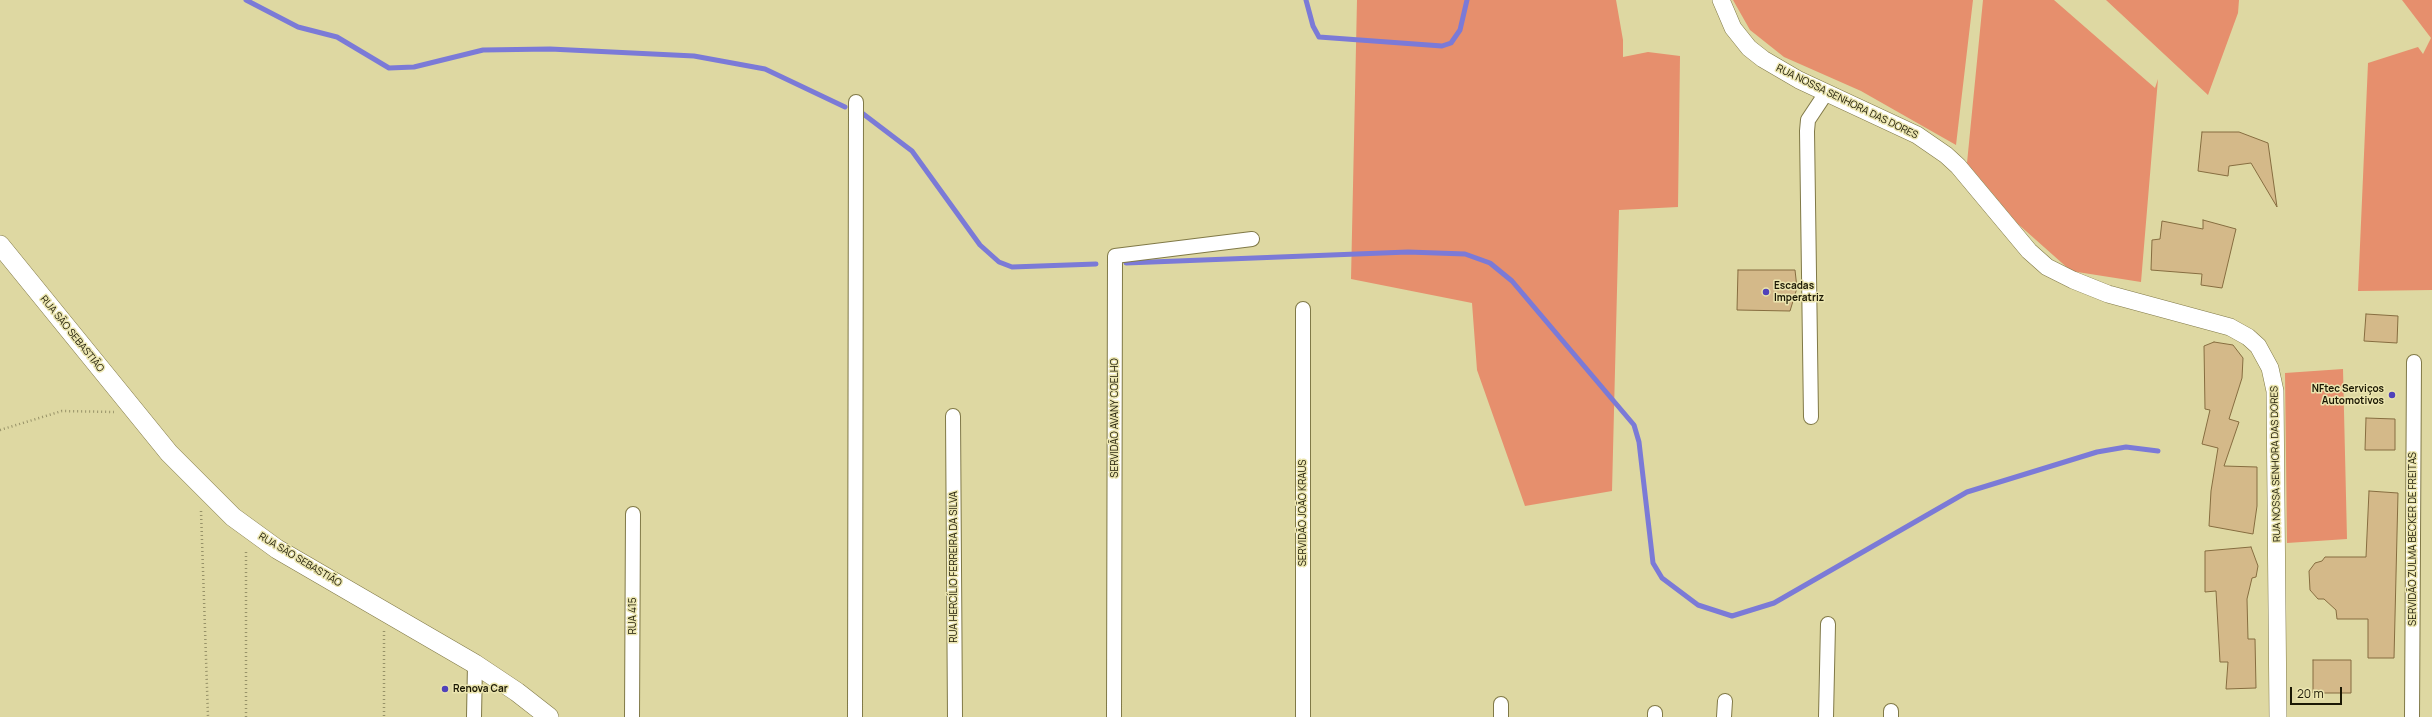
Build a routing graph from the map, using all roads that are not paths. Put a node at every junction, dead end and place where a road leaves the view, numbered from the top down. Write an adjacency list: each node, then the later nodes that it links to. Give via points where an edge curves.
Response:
1 (1721, 0): 2 (street, RUA NOSSA SENHORA DAS DORES, via 1730,23 1749,48 1778,70)
2 (1826, 93): 9 (street, via 1808,120 1806,131); 23 (street, RUA NOSSA SENHORA DAS DORES, via 1912,133 1946,155 2029,251 2053,270 2108,294 2230,327 2254,341 2263,353 2270,368 2275,391)
3 (856, 102): 17 (street)
4 (1252, 239): 19 (street, SERVIDÃO AVANY COELHO, via 1115,256)
5 (0, 245): 12 (main road, RUA SÃO SEBASTIÃO, via 136,412 201,486 249,529 277,549)
6 (1303, 309): 20 (street, SERVIDÃO JOÃO KRAUS)
7 (2414, 362): 24 (street, SERVIDÃO ZULMA BECKER DE FREITAS)
8 (953, 416): 18 (street, RUA HERCÍLIO FERREIRA DA SILVA)
9 (1810, 416)
10 (633, 514): 16 (street, RUA 415)
11 (1828, 624): 22 (street)
12 (475, 664): 14 (street); 15 (main road, RUA SÃO SEBASTIÃO)
13 (1725, 701): 21 (street)
14 (474, 717)
15 (549, 717)
16 (632, 717)
17 (855, 717)
18 (955, 717)
19 (1114, 717)
20 (1303, 717)
21 (1724, 717)
22 (1826, 717)
23 (2278, 717)
24 (2412, 717)

